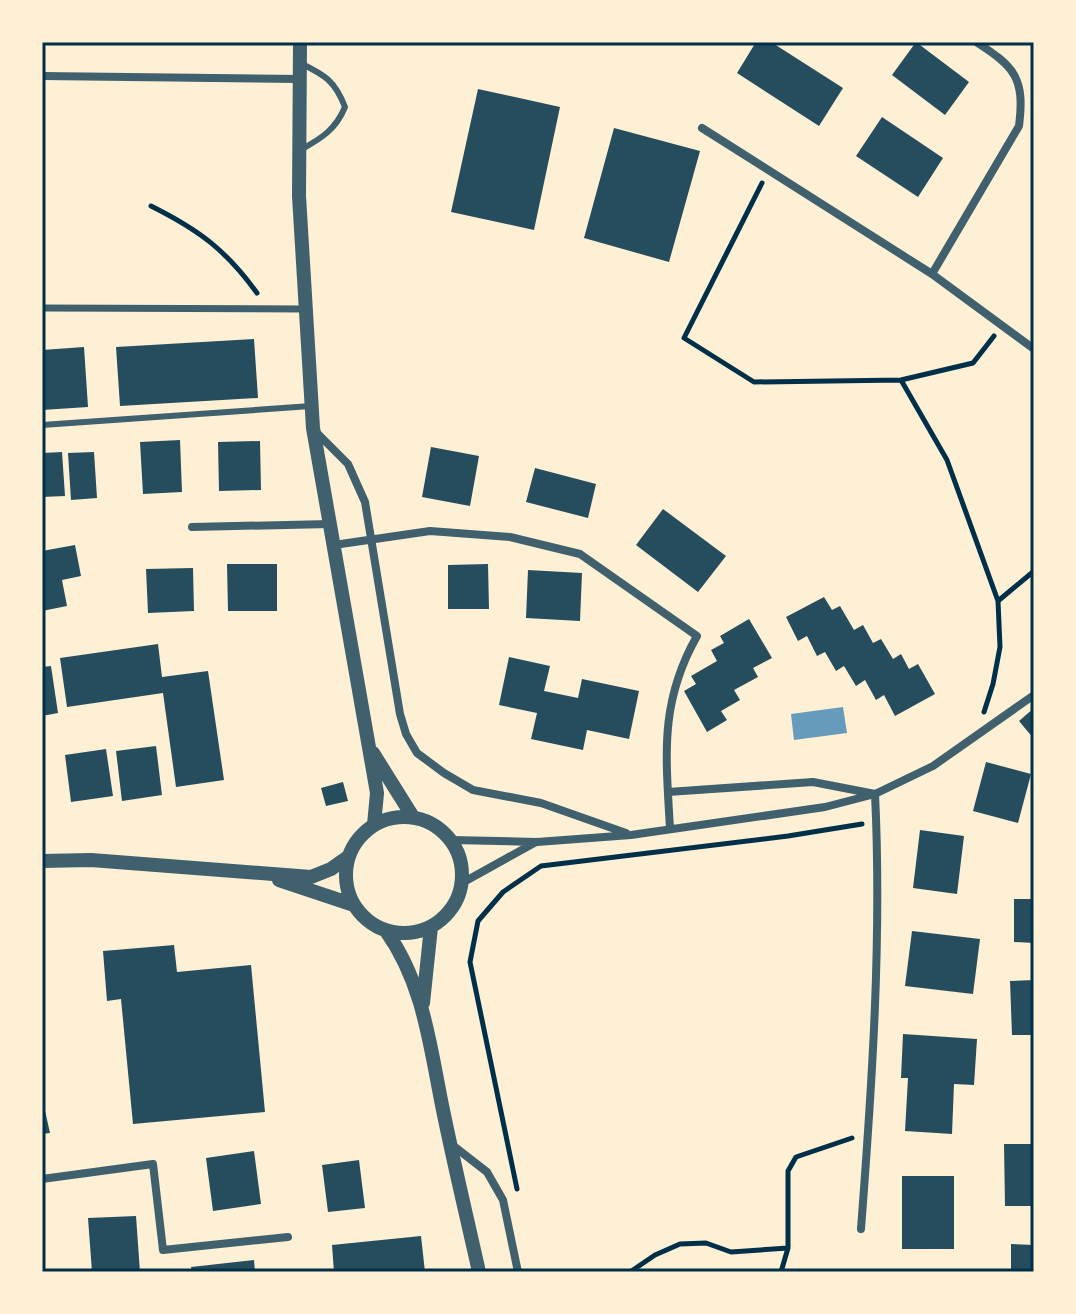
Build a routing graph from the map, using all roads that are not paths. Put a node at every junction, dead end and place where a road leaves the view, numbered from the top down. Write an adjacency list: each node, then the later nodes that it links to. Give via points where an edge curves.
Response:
1 (300, 42): 3 (street)
2 (976, 42): 7 (street, via 1004,60 1018,81 1019,126)
3 (299, 71): 4 (street); 6 (street); 6 (lane, via 322,74 338,88 345,107 325,136)
4 (42, 76)
5 (702, 128): 7 (street)
6 (299, 151): 9 (street)
7 (932, 274): 10 (street)
8 (42, 308): 9 (street)
9 (306, 309): 11 (street)
10 (1034, 349)
11 (311, 406): 12 (lane); 13 (street)
12 (42, 425)
13 (313, 428): 14 (street); 16 (street, via 348,464 365,502)
14 (330, 524): 15 (street); 17 (street)
15 (192, 527)
16 (370, 542): 17 (street); 20 (street, via 430,531 510,537 580,554 697,636 670,702 665,746); 25 (street, via 400,714 417,753 473,790 541,803)
17 (334, 545): 19 (street)
18 (1034, 695): 21 (street, via 933,766)
19 (369, 745): 22 (street); 23 (street, via 377,793)
20 (668, 792): 21 (street, via 813,782); 24 (street)
21 (875, 794): 24 (street, via 825,807); 38 (street, via 875,959)
22 (413, 817): 23 (street); 26 (street, via 428,821)
23 (374, 825): 28 (street)
24 (670, 829): 25 (street)
25 (631, 835): 27 (street)
26 (451, 840): 27 (street); 31 (street)
27 (537, 842): 31 (street)
28 (348, 857): 30 (street, via 311,877); 32 (street, via 347,890)
29 (42, 861): 30 (street, via 91,860)
30 (263, 875): 32 (street)
31 (462, 883): 33 (street, via 451,908)
32 (354, 905): 34 (street)
33 (431, 927): 34 (street, via 401,934); 35 (street)
34 (386, 931): 35 (street)
35 (423, 1007): 36 (street)
36 (450, 1143): 40 (street); 41 (street, via 487,1172 503,1200)
37 (42, 1179): 39 (street, via 153,1164 163,1250)
38 (861, 1229)
39 (288, 1237)
40 (479, 1272)
41 (518, 1272)

